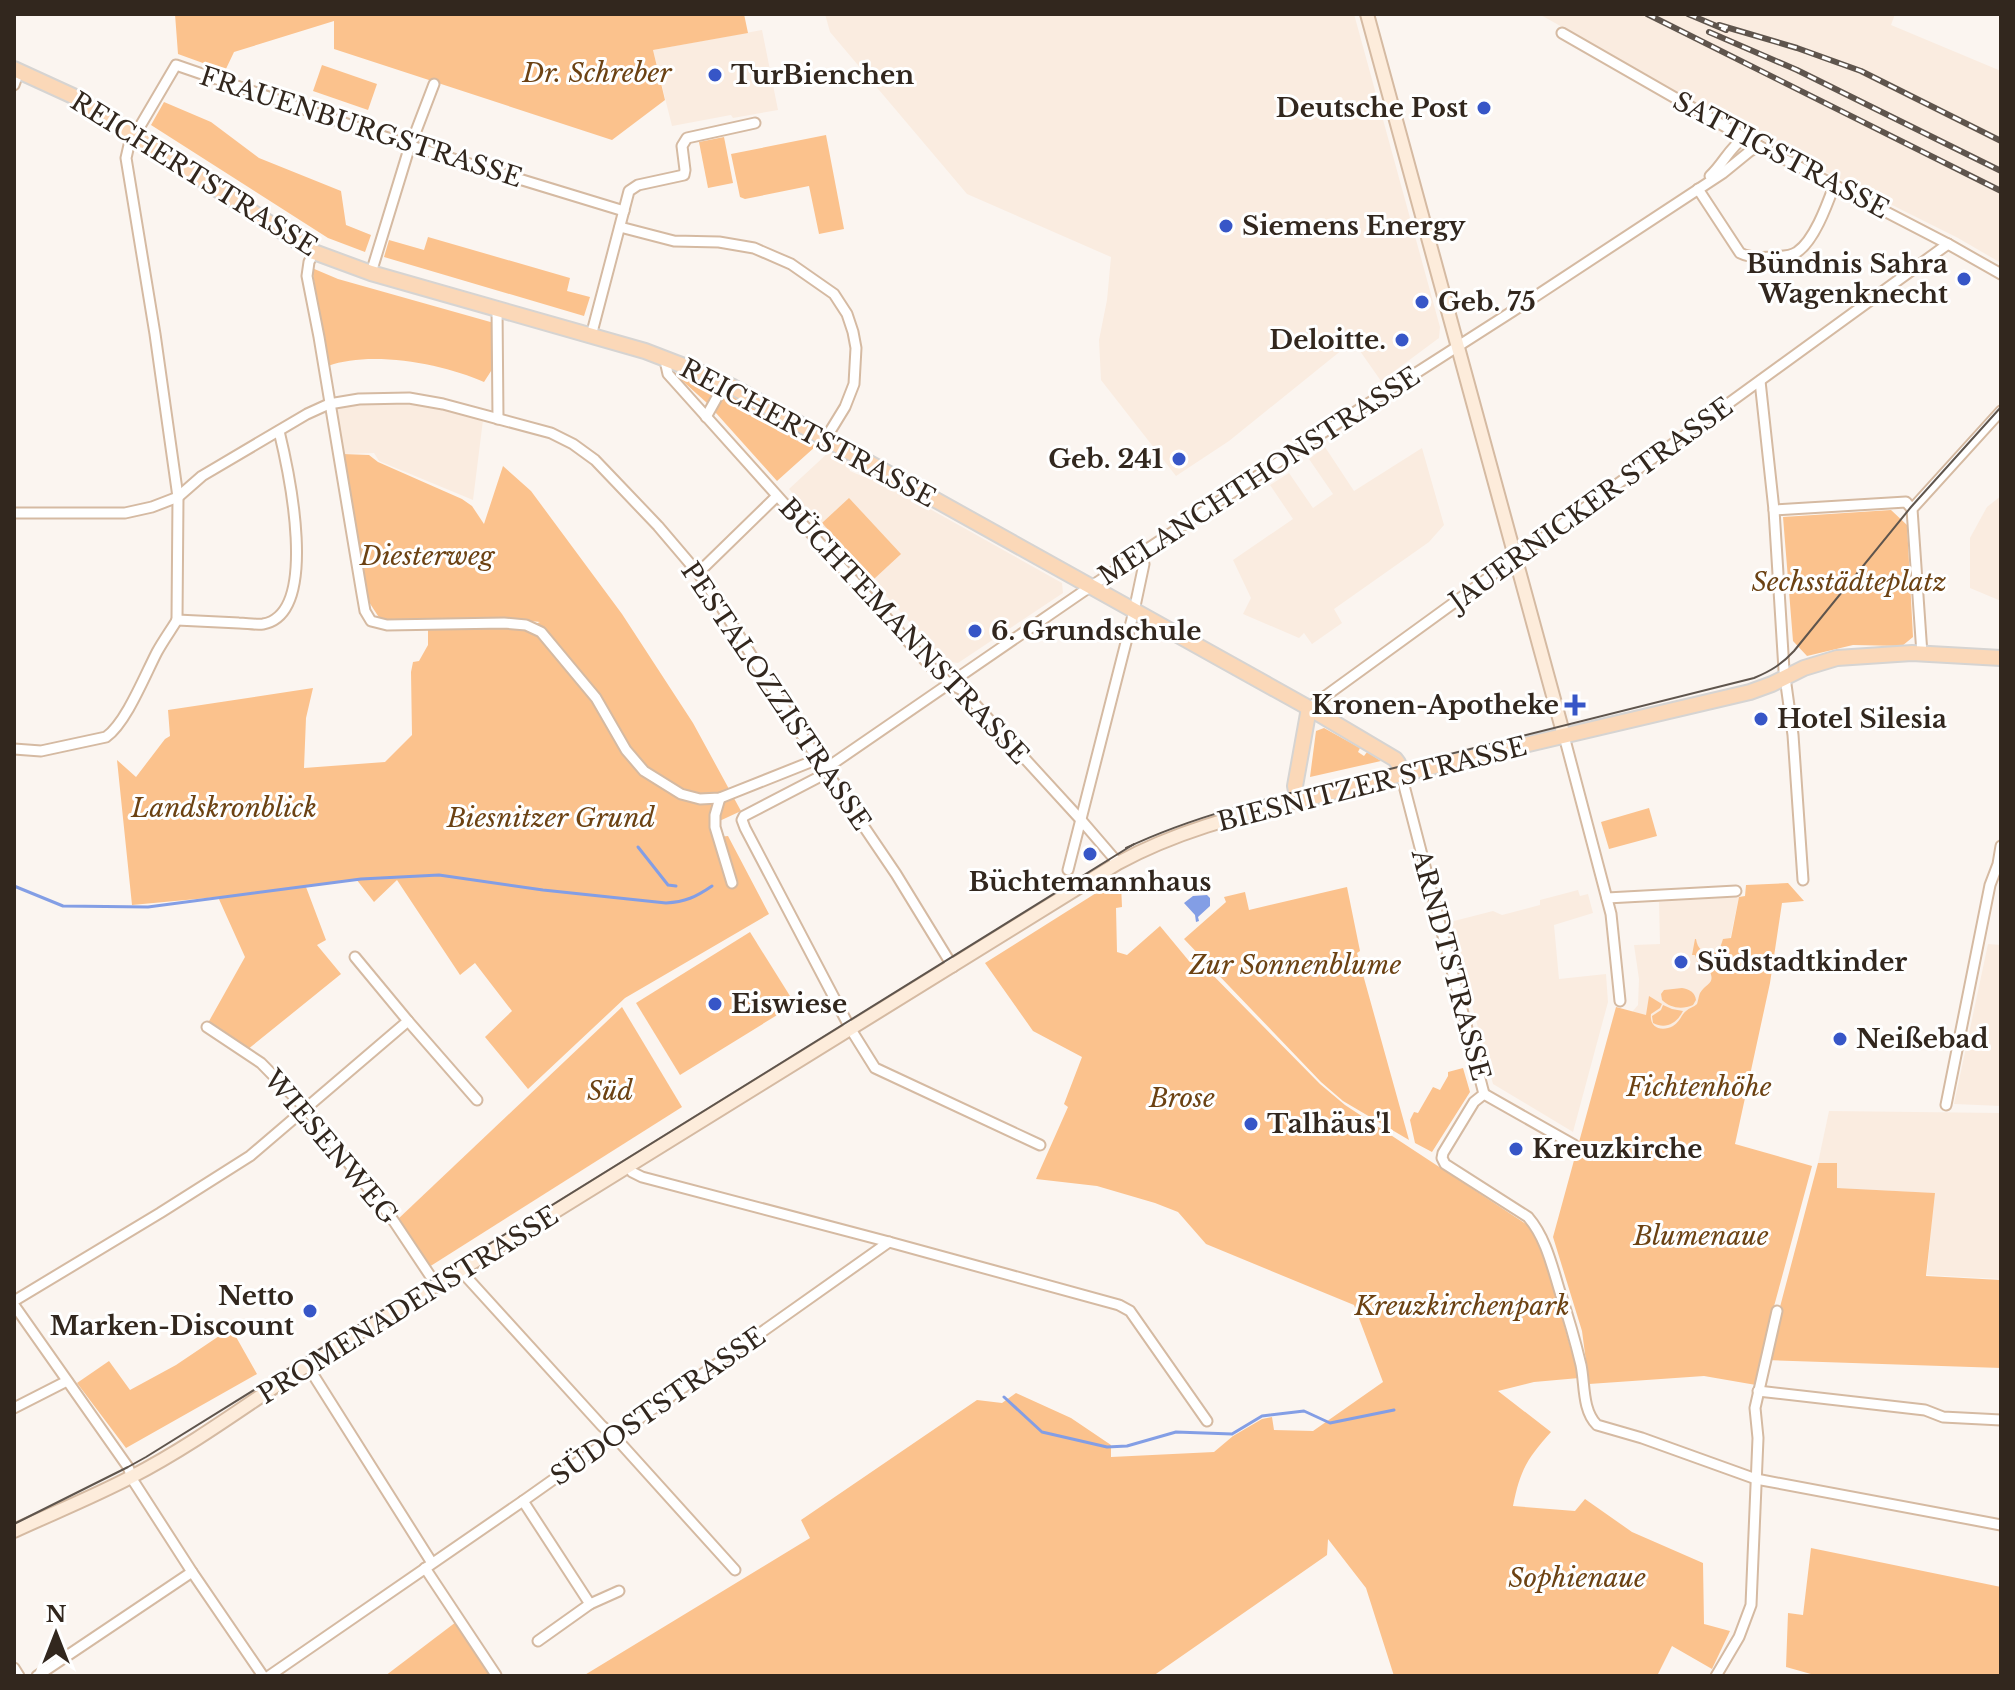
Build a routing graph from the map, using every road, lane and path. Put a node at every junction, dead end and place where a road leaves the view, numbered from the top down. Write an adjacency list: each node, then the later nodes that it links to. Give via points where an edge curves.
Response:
1 (1367, 14): 20 (main road)
2 (1562, 33): 7 (street, SATTIGSTRASSE)
3 (16, 75): 6 (main road, REICHERTSTRASSE, via 73,96)
4 (434, 84): 8 (street)
5 (755, 123): 12 (street, via 687,138 682,146 684,175 632,187)
6 (134, 135): 8 (street, FRAUENBURGSTRASSE, via 176,65); 15 (main road, REICHERTSTRASSE); 31 (street, via 126,158)
7 (1745, 137): 9 (street, SATTIGSTRASSE); 11 (street, MELANCHTHONSTRASSE)
8 (411, 146): 12 (street, FRAUENBURGSTRASSE); 16 (street)
9 (1759, 146): 10 (street, SATTIGSTRASSE); 11 (street, MELANCHTHONSTRASSE)
10 (1834, 186): 11 (street, via 1804,246 1794,254 1766,258 1740,253); 14 (street, SATTIGSTRASSE)
11 (1698, 189): 20 (street, MELANCHTHONSTRASSE)
12 (624, 211): 13 (street)
13 (620, 227): 19 (street); 29 (street, via 674,241 754,248 791,264 834,294 847,314 856,348 854,384)
14 (1948, 244): 17 (street, SATTIGSTRASSE); 22 (street, JAUERNICKER STRASSE)
15 (314, 252): 16 (main road, REICHERTSTRASSE); 24 (street, via 307,276)
16 (371, 273): 18 (main road, REICHERTSTRASSE)
17 (2001, 274)
18 (497, 308): 19 (main road, REICHERTSTRASSE); 27 (street)
19 (591, 336): 21 (main road, REICHERTSTRASSE)
20 (1459, 345): 35 (street, MELANCHTHONSTRASSE); 36 (main road)
21 (667, 359): 23 (main road, REICHERTSTRASSE); 26 (street, BÜCHTEMANNSTRASSE, via 668,374)
22 (1760, 381): 33 (street); 36 (street, JAUERNICKER STRASSE)
23 (725, 383): 26 (street); 29 (main road, REICHERTSTRASSE)
24 (329, 404): 27 (street, PESTALOZZISTRASSE, via 409,398); 28 (street, PESTALOZZISTRASSE); 51 (street, via 371,621 504,623 541,632 596,698 644,771 681,794)
25 (2001, 411): 32 (street)
26 (706, 417): 30 (street, BÜCHTEMANNSTRASSE)
27 (498, 419): 37 (street, PESTALOZZISTRASSE, via 551,433 595,460)
28 (279, 431): 31 (street, PESTALOZZISTRASSE, via 202,476); 40 (street, via 295,512 289,605 265,624)
29 (826, 438): 38 (main road, REICHERTSTRASSE)
30 (777, 496): 37 (street); 44 (street, BÜCHTEMANNSTRASSE)
31 (178, 497): 34 (street, via 125,513); 40 (street)
32 (1912, 509): 33 (street, via 1906,502); 41 (street)
33 (1774, 510): 43 (street)
34 (14, 513)
35 (1141, 554): 38 (street, MELANCHTHONSTRASSE); 39 (street, via 1144,564)
36 (1516, 558): 45 (street, JAUERNICKER STRASSE); 46 (main road)
37 (698, 573): 48 (street, PESTALOZZISTRASSE)
38 (1091, 586): 39 (main road, REICHERTSTRASSE); 44 (street, MELANCHTHONSTRASSE)
39 (1134, 611): 45 (main road, REICHERTSTRASSE); 53 (street)
40 (177, 620): 47 (street, via 112,733 56,749)
41 (1922, 654): 42 (main road, BIESNITZER STRASSE); 43 (main road, BIESNITZER STRASSE, via 1837,658)
42 (2001, 658)
43 (1785, 678): 46 (main road, BIESNITZER STRASSE, via 1750,692); 58 (street)
44 (950, 684): 49 (street, MELANCHTHONSTRASSE); 53 (street, BÜCHTEMANNSTRASSE, via 962,690)
45 (1309, 708): 50 (main road, REICHERTSTRASSE, via 1395,759); 52 (main road, via 1295,786)
46 (1564, 736): 50 (main road, BIESNITZER STRASSE); 61 (street)
47 (14, 749)
48 (818, 759): 49 (street, PESTALOZZISTRASSE); 51 (street)
49 (825, 769): 63 (street, PESTALOZZISTRASSE); 67 (street, MELANCHTHONSTRASSE, via 742,820)
50 (1401, 774): 52 (main road, BIESNITZER STRASSE); 69 (street, ARNDTSTRASSE)
51 (720, 798): 59 (street, via 715,827)
52 (1298, 801): 55 (main road, BIESNITZER STRASSE, via 1189,830)
53 (1081, 820): 55 (street, BÜCHTEMANNSTRASSE); 56 (street)
54 (2001, 846): 57 (street)
55 (1118, 863): 63 (main road, BIESNITZER STRASSE)
56 (1068, 870)
57 (1997, 875): 71 (street, via 1990,885)
58 (1803, 880)
59 (732, 883)
60 (1736, 891): 61 (street)
61 (1607, 898): 64 (street)
62 (355, 957): 65 (street)
63 (953, 967): 67 (main road, BIESNITZER STRASSE)
64 (1620, 1001)
65 (408, 1021): 70 (street); 72 (street)
66 (207, 1027): 72 (street, WIESENWEG, via 261,1063)
67 (850, 1028): 68 (main road, BIESNITZER STRASSE); 73 (street, via 875,1068)
68 (794, 1064): 75 (main road, PROMENADENSTRASSE)
69 (1484, 1094): 74 (street); 89 (street, ARNDTSTRASSE, via 1442,1158 1537,1228 1568,1319 1593,1421)
70 (477, 1100)
71 (1946, 1105)
72 (306, 1109): 78 (street, WIESENWEG); 79 (street, via 250,1156)
73 (1040, 1145)
74 (1574, 1145)
75 (629, 1167): 76 (street, via 642,1177); 77 (main road, PROMENADENSTRASSE)
76 (889, 1242): 86 (street, via 1130,1311); 87 (street, SÜDOSTSTRASSE)
77 (461, 1271): 78 (main road, PROMENADENSTRASSE); 87 (street)
78 (437, 1286): 81 (main road, PROMENADENSTRASSE)
79 (14, 1303): 82 (street)
80 (1777, 1311): 83 (street)
81 (307, 1365): 88 (main road, PROMENADENSTRASSE); 93 (street)
82 (67, 1381): 84 (street); 88 (street)
83 (1758, 1391): 85 (street); 89 (street)
84 (14, 1408)
85 (2001, 1420)
86 (1207, 1421)
87 (614, 1436): 90 (street, SÜDOSTSTRASSE); 94 (street)
88 (132, 1477): 92 (main road, PROMENADENSTRASSE); 95 (street)
89 (1756, 1479): 91 (street); 104 (street, via 1751,1605)
90 (523, 1501): 93 (street, SÜDOSTSTRASSE); 97 (street)
91 (2001, 1525)
92 (14, 1531)
93 (429, 1566): 100 (street); 103 (street, SÜDOSTSTRASSE)
94 (735, 1570)
95 (192, 1572): 102 (street); 103 (street)
96 (619, 1591): 97 (street)
97 (590, 1604): 98 (street)
98 (538, 1641)
99 (14, 1668): 101 (street)
100 (496, 1675)
101 (19, 1676)
102 (37, 1676)
103 (266, 1676)
104 (1716, 1676)

